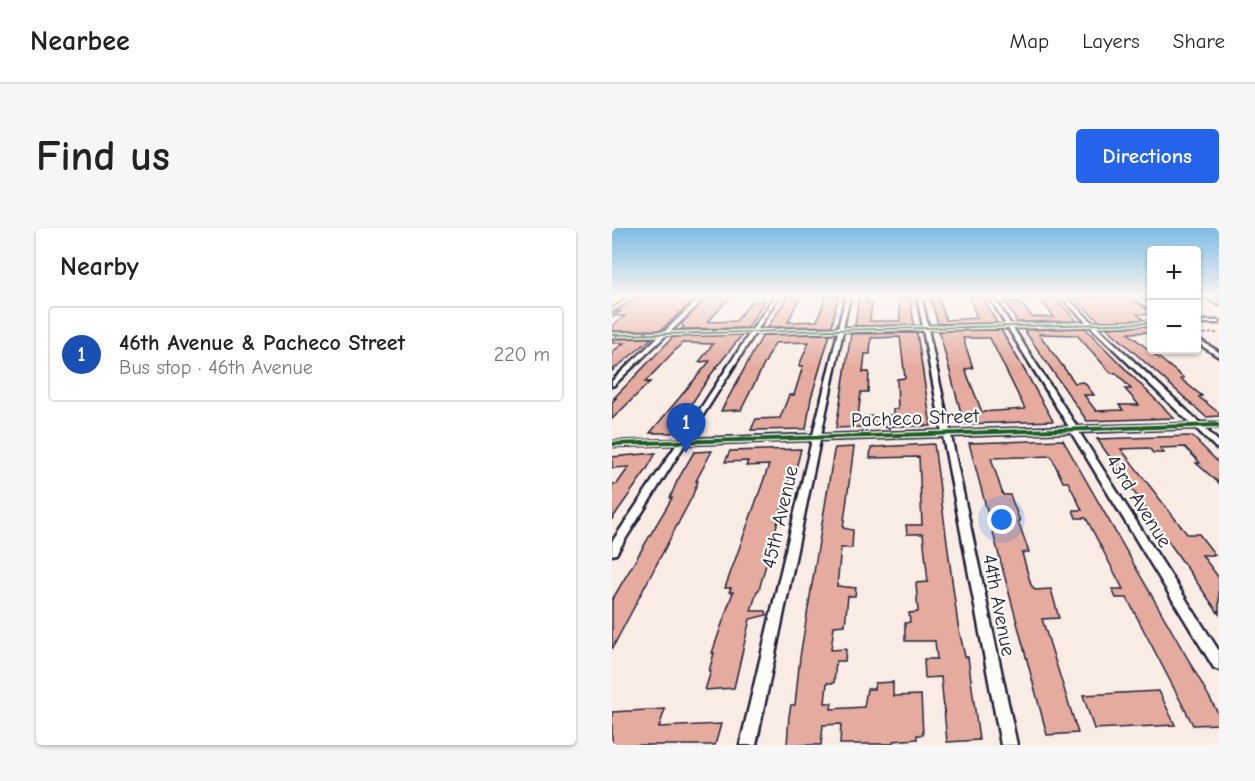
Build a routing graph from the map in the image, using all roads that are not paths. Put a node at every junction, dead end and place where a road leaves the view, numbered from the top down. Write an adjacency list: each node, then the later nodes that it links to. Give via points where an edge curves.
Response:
1 (680, 320): 15 (street)
2 (762, 320): 14 (street)
3 (842, 320): 13 (street, 45th Avenue)
4 (924, 320): 12 (street, 44th Avenue)
5 (1005, 320): 11 (street, 43rd Avenue)
6 (1087, 320): 10 (street)
7 (1201, 322): 8 (street)
8 (1219, 322)
9 (1147, 323): 10 (street)
10 (1092, 325): 11 (street); 21 (street)
11 (1009, 326): 12 (street); 22 (street, 43rd Avenue)
12 (926, 328): 13 (street); 23 (street, 44th Avenue)
13 (840, 330): 14 (street); 24 (street, 45th Avenue)
14 (754, 332): 15 (street); 25 (street)
15 (666, 333): 16 (street); 19 (street)
16 (612, 335)
17 (1201, 342): 18 (street)
18 (1219, 355)
19 (612, 384)
20 (1219, 425): 21 (street, Pacheco Street)
21 (1197, 426): 22 (street, Pacheco Street); 27 (street)
22 (1074, 430): 23 (street, Pacheco Street); 29 (street, 43rd Avenue)
23 (947, 434): 24 (street, Pacheco Street); 31 (street, 44th Avenue)
24 (816, 438): 25 (street, Pacheco Street); 30 (street, 45th Avenue)
25 (683, 442): 26 (street, Pacheco Street); 28 (street)
26 (612, 444)
27 (1219, 446)
28 (612, 551)
29 (1219, 663)
30 (748, 745)
31 (1009, 745)

